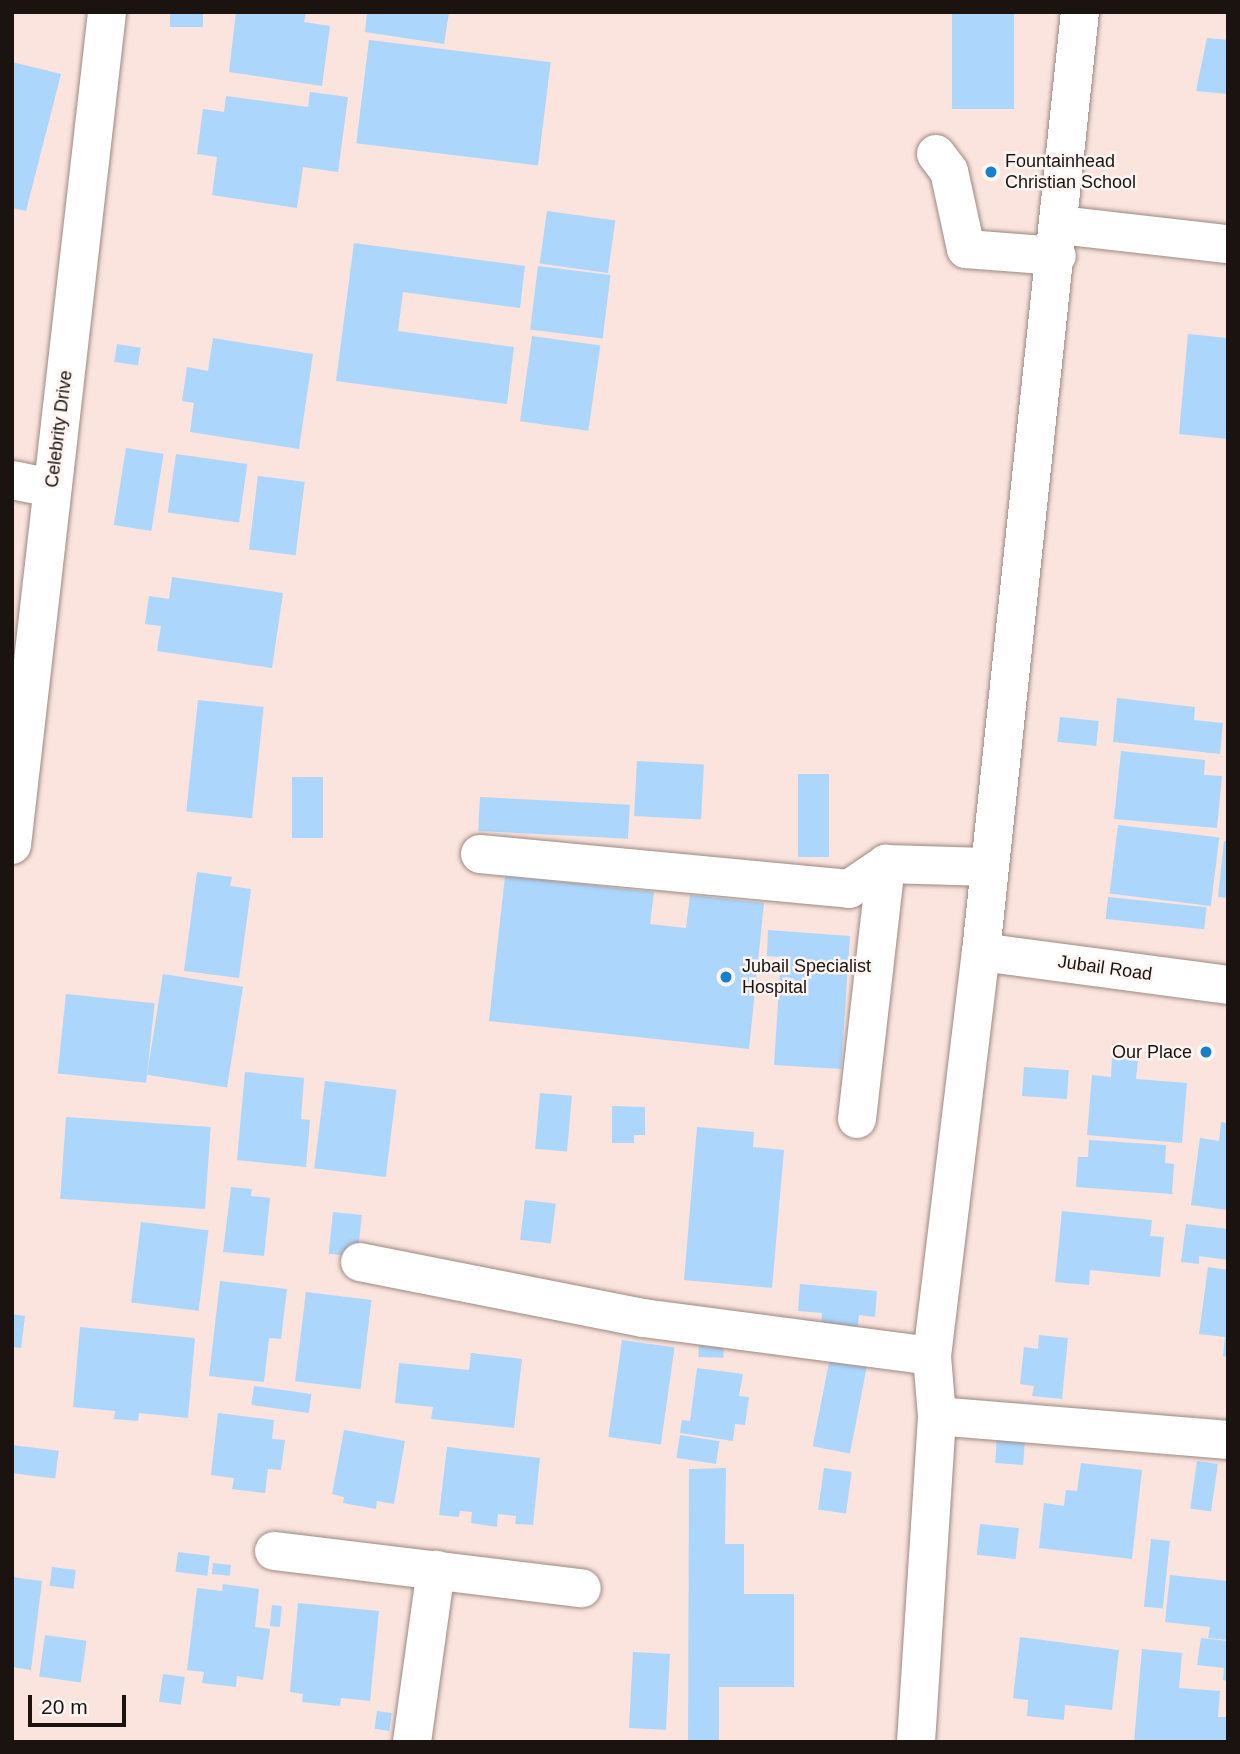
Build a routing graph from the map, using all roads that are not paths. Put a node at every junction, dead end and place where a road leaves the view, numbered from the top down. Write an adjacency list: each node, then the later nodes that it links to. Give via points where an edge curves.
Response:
1 (107, 12): 7 (street, Celebrity Drive)
2 (1080, 12): 4 (street)
3 (936, 154): 4 (street, via 949,171 966,248)
4 (1058, 240): 5 (street); 11 (street)
5 (1228, 244)
6 (12, 480): 7 (street)
7 (52, 488): 8 (street, Celebrity Drive)
8 (12, 845)
9 (480, 854): 10 (street, via 849,889)
10 (886, 864): 11 (street); 14 (street)
11 (989, 867): 12 (street)
12 (981, 952): 13 (street, Jubail Road); 16 (street)
13 (1228, 985)
14 (857, 1119)
15 (359, 1262): 16 (street, via 643,1318)
16 (932, 1356): 17 (street)
17 (937, 1416): 18 (street); 23 (street)
18 (1228, 1440)
19 (274, 1551): 20 (street)
20 (436, 1570): 21 (street); 22 (street)
21 (582, 1588)
22 (412, 1742)
23 (916, 1742)

